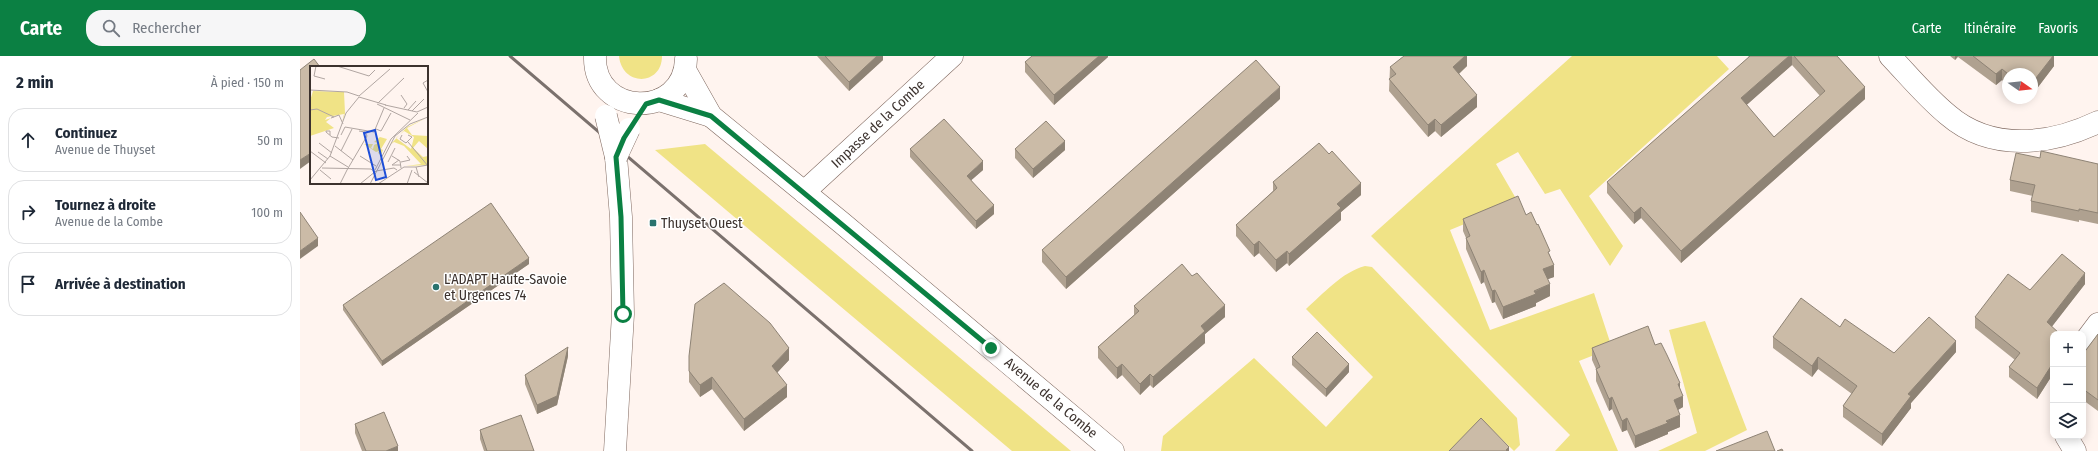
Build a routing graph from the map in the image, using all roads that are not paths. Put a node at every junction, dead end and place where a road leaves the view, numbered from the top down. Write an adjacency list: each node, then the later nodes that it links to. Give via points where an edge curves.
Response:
1 (595, 56): 5 (street, via 595,66)
2 (952, 56): 10 (street, Impasse de la Combe)
3 (1890, 56): 8 (street, via 1948,115 1967,129 1990,138 2014,142 2038,141 2084,129)
4 (687, 61): 6 (street, via 673,91); 7 (street, Avenue de la Combe)
5 (600, 79): 6 (street, Avenue de la Combe, via 608,90 619,98 632,103); 9 (street, bridge)
6 (653, 102): 7 (street, Avenue de la Combe); 9 (street, bridge, via 629,129)
7 (711, 116): 10 (street, Avenue de la Combe)
8 (2098, 122)
9 (617, 166): 14 (street, via 623,314)
10 (804, 192): 15 (street, Avenue de la Combe)
11 (2098, 324): 12 (street)
12 (2086, 340)
13 (2068, 439): 16 (street)
14 (615, 451)
15 (1113, 451)
16 (2075, 451)

